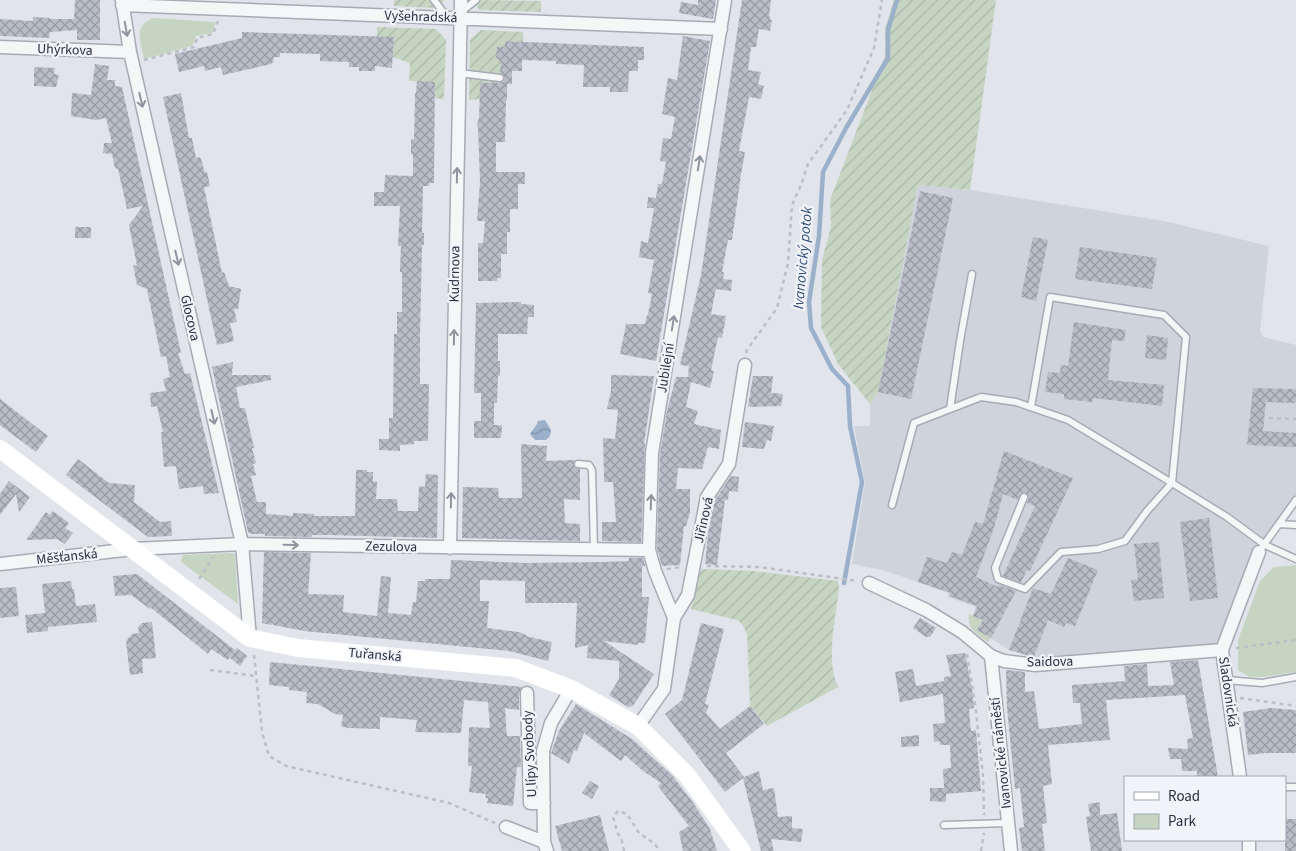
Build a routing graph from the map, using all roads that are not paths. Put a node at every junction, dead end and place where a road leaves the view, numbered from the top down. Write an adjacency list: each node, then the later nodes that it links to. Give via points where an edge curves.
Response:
1 (434, 0): 6 (lane)
2 (460, 0): 6 (street, Kudrnova)
3 (476, 0): 6 (lane)
4 (725, 0): 7 (street, Jubilejní)
5 (122, 3): 6 (street, Vyšehradská); 9 (street, Glocova, one-way to 9)
6 (456, 17): 7 (street, Vyšehradská); 10 (street, Kudrnova)
7 (721, 29): 29 (street, Jubilejní, one-way to 7, via 652,452)
8 (0, 47): 9 (street, Uhýrkova)
9 (130, 52): 24 (street, Glocova, one-way to 24)
10 (459, 73): 11 (lane); 25 (street, Kudrnova, one-way to 10)
11 (500, 78)
12 (972, 274): 15 (lane)
13 (745, 365): 33 (street, Jiřinová, via 728,464 707,497 688,595)
14 (1031, 407): 15 (lane, via 981,397); 18 (lane, via 1068,420); 18 (lane, via 1050,298 1164,315 1186,337)
15 (950, 409): 21 (lane, via 914,423)
16 (0, 449): 27 (main road, Tuřanská)
17 (578, 464): 28 (lane, via 589,465 592,470)
18 (1172, 483): 19 (lane, via 1125,541 1098,549 1061,552 1026,589 998,579 995,568); 26 (lane, via 1227,517)
19 (1024, 497)
20 (1296, 502): 22 (lane)
21 (892, 505)
22 (1279, 524): 23 (lane); 26 (lane)
23 (1296, 526)
24 (242, 544): 25 (street, Zezulova, one-way to 25); 27 (street, Zezulova); 34 (street, Glocova)
25 (450, 548): 28 (street, Zezulova)
26 (1262, 548): 30 (lane); 35 (street, Sladovnická)
27 (133, 549): 31 (street, Měšťanská); 34 (main road, Tuřanská)
28 (594, 550): 29 (street, Zezulova)
29 (649, 550): 33 (street, Jubilejní)
30 (1296, 559)
31 (0, 564)
32 (869, 583): 36 (street, Saidova, via 926,610 962,632)
33 (674, 618): 41 (street, via 664,689)
34 (250, 638): 39 (main road, Tuřanská, via 298,648 516,668)
35 (1222, 650): 36 (street, Saidova, via 1035,665); 38 (street, Sladovnická)
36 (991, 656): 44 (street, Ivanovické náměstí)
37 (1296, 677): 38 (lane, via 1262,683)
38 (1226, 680): 42 (street, Sladovnická)
39 (571, 688): 41 (main road, Tuřanská); 43 (street, U lípy Svobody, via 551,723 543,751)
40 (527, 693): 43 (street, U lípy Svobody, via 530,803)
41 (638, 726): 48 (main road, Tuřanská, via 687,775)
42 (1240, 776)
43 (544, 803): 47 (street, U lípy Svobody)
44 (1008, 823): 45 (lane); 49 (street, Ivanovické náměstí)
45 (944, 825)
46 (506, 827): 47 (street, U lípy Svobody)
47 (546, 847)
48 (742, 851)
49 (1011, 851)

